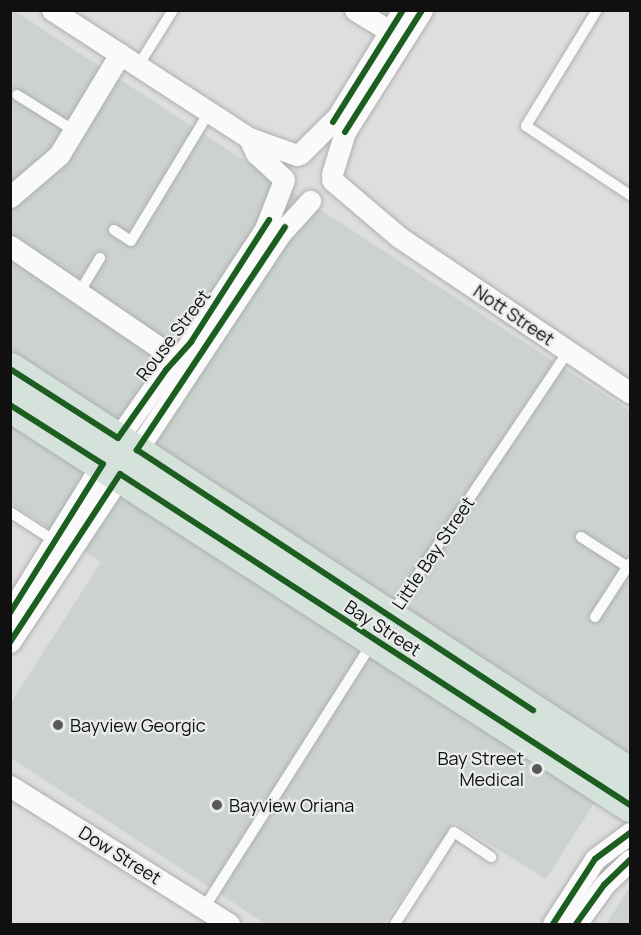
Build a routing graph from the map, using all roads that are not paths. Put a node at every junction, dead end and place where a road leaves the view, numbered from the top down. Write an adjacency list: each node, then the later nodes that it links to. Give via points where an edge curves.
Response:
1 (52, 10): 8 (street)
2 (173, 10): 9 (lane)
3 (355, 10): 7 (street)
4 (403, 10): 7 (street)
5 (422, 10): 7 (street)
6 (597, 10): 17 (lane, via 525,126)
7 (396, 35): 14 (street, via 333,122); 15 (street, via 345,132)
8 (120, 54): 9 (street); 12 (street)
9 (138, 66): 11 (street)
10 (17, 95): 12 (lane)
11 (209, 112): 13 (street); 20 (lane, via 131,241)
12 (73, 130): 18 (street, via 56,158)
13 (249, 138): 14 (street); 16 (street, via 256,153)
14 (299, 154): 15 (street, via 321,156); 16 (street, via 286,166)
15 (332, 177): 19 (street, via 327,191); 21 (street, Nott Street)
16 (284, 179): 19 (street, via 292,196); 26 (street, Rouse Street, via 265,229)
17 (630, 195)
18 (10, 197)
19 (313, 201): 21 (street, Nott Street, via 338,205); 30 (street, Rouse Street, via 280,234)
20 (114, 230)
21 (399, 237): 25 (street, Nott Street)
22 (10, 246): 24 (street)
23 (100, 258): 24 (lane)
24 (79, 293): 26 (street)
25 (568, 352): 28 (street, Nott Street); 37 (lane, Little Bay Street)
26 (176, 359): 30 (street, Rouse Street)
27 (10, 369): 30 (main road, Bay Street)
28 (630, 393)
29 (10, 405): 30 (main road, Bay Street)
30 (119, 456): 33 (street, Rouse Street); 37 (main road, Bay Street); 38 (street, Rouse Street)
31 (10, 512): 33 (lane)
32 (580, 537): 34 (lane)
33 (56, 542): 35 (street, Rouse Street)
34 (629, 565): 36 (lane)
35 (10, 613)
36 (595, 617)
37 (381, 629): 40 (main road, Bay Street); 46 (lane, Little Bay Street)
38 (10, 642)
39 (10, 786): 46 (street, Dow Street)
40 (629, 792)
41 (630, 833): 45 (street, via 595,859)
42 (491, 857): 48 (lane, via 454,832)
43 (630, 860): 44 (street)
44 (597, 892): 45 (street); 50 (street)
45 (573, 893): 49 (street)
46 (204, 908): 47 (street, Dow Street)
47 (229, 924)
48 (395, 924)
49 (552, 924)
50 (576, 924)

